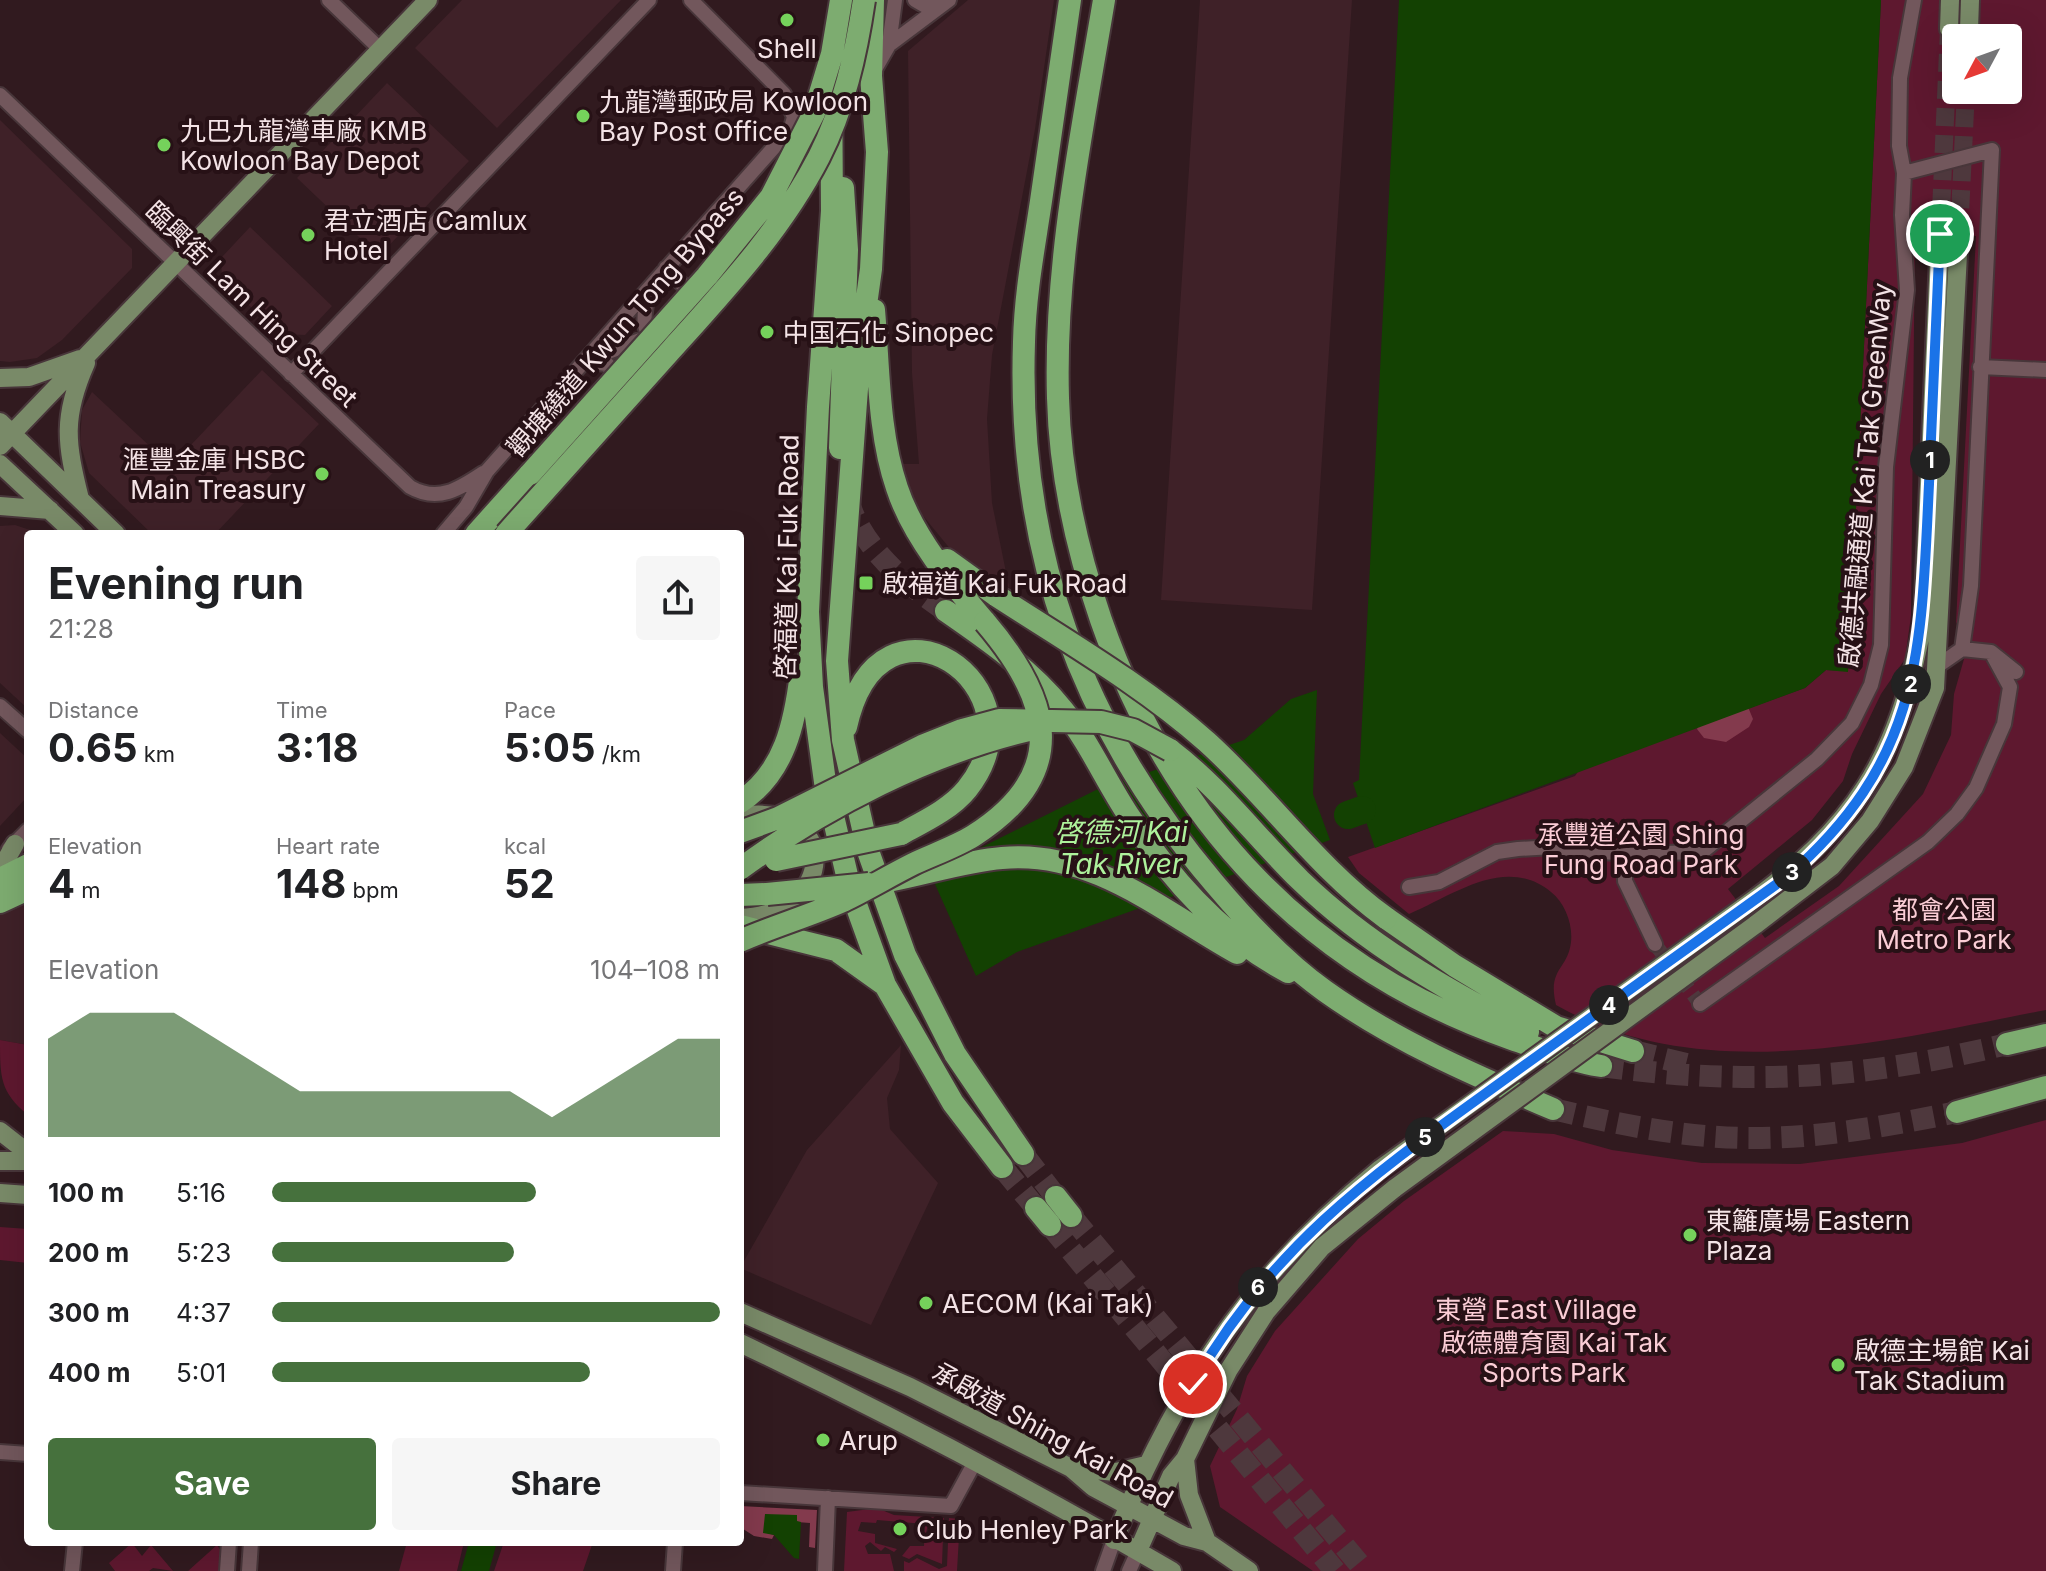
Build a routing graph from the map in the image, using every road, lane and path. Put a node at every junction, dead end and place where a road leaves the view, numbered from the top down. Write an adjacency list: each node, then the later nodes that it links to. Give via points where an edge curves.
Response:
1 (329, 0): 20 (street)
2 (428, 0): 20 (main road)
3 (649, 0): 37 (street)
4 (691, 0): 24 (street, via 790,104 791,128)
5 (834, 0): 23 (highway, 啓福道 Kai Fuk Road)
6 (841, 0): 50 (highway, 觀塘繞道 Kwun Tong Bypass, bridge, via 814,113 771,197)
7 (864, 0): 51 (highway, 觀塘繞道 Kwun Tong Bypass, bridge, via 837,115 788,209 723,292)
8 (873, 0): 21 (highway, 啓福道 Kai Fuk Road)
9 (895, 0): 19 (street)
10 (915, 0): 16 (street, via 927,7)
11 (1070, 0): 86 (highway, via 1028,288 1024,399 1031,493 1054,601 1101,713 1162,818 1244,916)
12 (1104, 0): 61 (highway, bridge, via 1064,241 1058,400 1073,530 1133,701 1171,774 1199,815 1325,941 1366,970 1471,1024 1601,1066 1472,1003 1357,929 1301,881 1187,763 1133,730)
13 (1914, 0): 25 (street, 啟德共融通道 Kai Tak GreenWay, via 1900,78)
14 (1950, 0): 17 (main road)
15 (1970, 0): 18 (main road)
16 (945, 3): 19 (street)
17 (1949, 24)
18 (1969, 24)
19 (889, 45): 21 (street)
20 (381, 50): 28 (main road)
21 (871, 76): 30 (highway, 啓福道 Kai Fuk Road, via 877,152)
22 (0, 95): 28 (street, 臨興街 Lam Hing Street)
23 (829, 112): 41 (highway, via 847,211); 55 (highway, 啓福道 Kai Fuk Road, via 832,211)
24 (771, 155): 29 (street); 29 (street, via 769,204 758,227 703,289 690,292)
25 (1904, 173): 35 (street, via 1992,150); 68 (street, 啟德共融通道 Kai Tak GreenWay, via 1907,290 1886,467 1881,645 1871,685 1839,740 1702,852)
26 (1940, 234): 108 (main road, bridge, via 1923,622 1912,683 1882,759 1853,808 1815,852 1380,1169 1307,1232 1222,1332)
27 (1959, 235): 58 (main road)
28 (176, 264): 33 (main road); 37 (street, 臨興街 Lam Hing Street)
29 (666, 268): 31 (street)
30 (871, 269): 53 (highway, via 884,421 897,488); 63 (highway, 啓福道 Kai Fuk Road, via 860,348 837,661)
31 (650, 286): 32 (street, via 644,322); 34 (street)
32 (648, 337): 34 (street); 39 (street, via 669,358)
33 (90, 355): 38 (main road, via 29,377); 40 (main road); 44 (main road, via 67,419 67,447)
34 (584, 363): 39 (street, via 607,364); 43 (street)
35 (1980, 367): 36 (street); 56 (street, via 1971,586)
36 (2046, 370)
37 (291, 374): 43 (street, 臨興街 Lam Hing Street, via 418,492 453,492)
38 (0, 378)
39 (630, 400): 52 (street)
40 (4, 434): 44 (main road)
41 (840, 448)
42 (0, 464): 46 (main road)
43 (487, 471): 49 (street)
44 (80, 499): 48 (main road)
45 (0, 506): 46 (main road)
46 (50, 510): 47 (main road)
47 (71, 530)
48 (112, 530)
49 (446, 530)
50 (480, 530)
51 (512, 530)
52 (512, 530)
53 (925, 542): 75 (highway, bridge, via 1029,680 1043,729 1028,782 1012,805 971,837); 90 (highway, bridge, via 1176,716 1386,918 1556,1027)
54 (946, 611): 61 (highway, via 1015,662)
55 (808, 612): 64 (highway, via 790,734 773,769); 85 (highway, 啓福道 Kai Fuk Road, via 825,782 850,888)
56 (1962, 649): 57 (street); 58 (street)
57 (1991, 652): 59 (street); 87 (street, via 2010,687 2004,724 1976,788 1957,814 1928,842)
58 (1939, 665): 106 (main road, bridge, via 1926,719 1904,767 1870,821 1832,866 1322,1247 1266,1312 1228,1371)
59 (2016, 672)
60 (0, 706): 62 (street)
61 (1070, 714): 66 (highway, bridge, via 999,720 962,730); 70 (highway, bridge, via 931,763 828,813); 82 (highway, via 1131,819)
62 (24, 727)
63 (843, 740): 71 (highway, bridge, via 860,683 883,661 906,652 932,653 971,677 989,730 980,767 957,799 901,834); 96 (highway, 啓福道 Kai Fuk Road, via 868,851 914,976 955,1054)
64 (744, 798)
65 (744, 816): 80 (main road, via 772,814 797,823 809,837 815,865 803,893 786,908)
66 (744, 831)
67 (22, 837): 69 (street); 73 (main road)
68 (1625, 854): 76 (street, 啟德共融通道 Kai Tak GreenWay, via 1553,847 1497,852 1439,882); 84 (street, via 1625,881)
69 (0, 857)
70 (744, 864)
71 (744, 865)
72 (24, 867): 74 (highway)
73 (0, 870)
74 (0, 879)
75 (870, 884): 78 (highway, bridge); 82 (highway, bridge, via 1001,858 1049,859 1101,873); 83 (highway, bridge, via 844,901)
76 (1409, 887)
77 (24, 891): 79 (highway)
78 (744, 895)
79 (0, 902)
80 (744, 918)
81 (744, 927): 85 (highway, via 836,950)
82 (1211, 930): 86 (highway)
83 (744, 939)
84 (1655, 944)
85 (885, 985): 99 (highway, 啓福道 Kai Fuk Road, via 953,1103)
86 (1323, 990): 92 (highway, via 1427,1052)
87 (1700, 1004)
88 (2046, 1035): 89 (highway)
89 (2007, 1044)
90 (1633, 1051)
91 (2046, 1087): 93 (highway)
92 (1553, 1109)
93 (1957, 1112)
94 (0, 1131): 95 (main road)
95 (24, 1150)
96 (1023, 1154)
97 (0, 1161): 98 (main road)
98 (24, 1161)
99 (1002, 1167)
100 (0, 1193): 101 (main road)
101 (24, 1195)
102 (744, 1314): 109 (main road, 承啟道 Shing Kai Road, via 910,1387)
103 (744, 1345): 107 (main road)
104 (0, 1452): 105 (street)
105 (24, 1454)
106 (1185, 1459): 113 (main road); 115 (main road, via 1189,1495)
107 (976, 1460): 111 (street, via 951,1506); 114 (main road)
108 (1146, 1465): 109 (main road, via 1116,1472); 112 (main road)
109 (1071, 1468): 112 (main road, 承啟道 Shing Kai Road)
110 (744, 1493): 111 (street)
111 (828, 1498): 125 (street)
112 (1128, 1506): 113 (main road, 承啟道 Shing Kai Road); 114 (main road)
113 (1149, 1518): 115 (main road, 承啟道 Shing Kai Road); 120 (main road)
114 (1114, 1540): 120 (main road); 126 (street)
115 (1207, 1542): 129 (main road, 承啟道 Shing Kai Road)
116 (75, 1546): 121 (street)
117 (229, 1546): 122 (street)
118 (251, 1546): 123 (street)
119 (675, 1546): 124 (street)
120 (1138, 1551): 127 (street); 128 (main road)
121 (72, 1571)
122 (227, 1571)
123 (249, 1571)
124 (673, 1571)
125 (825, 1571)
126 (1103, 1571)
127 (1129, 1571)
128 (1172, 1571)
129 (1249, 1571)

